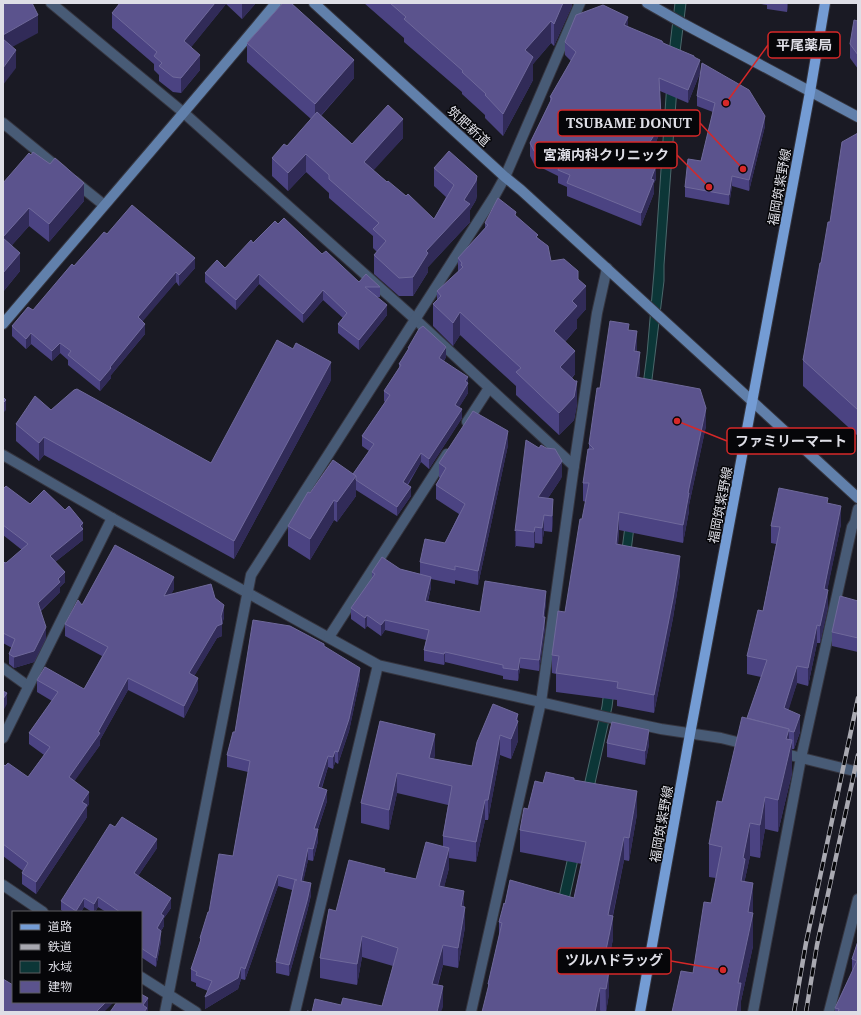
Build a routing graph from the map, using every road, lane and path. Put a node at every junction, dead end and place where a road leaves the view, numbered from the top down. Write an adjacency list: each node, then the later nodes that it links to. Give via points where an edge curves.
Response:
1 (51, 3): 8 (street)
2 (276, 3): 8 (street)
3 (314, 3): 11 (street, 筑肥新道)
4 (580, 3): 11 (street)
5 (647, 3): 7 (street)
6 (824, 3): 7 (main road, 福岡筑紫野線)
7 (810, 92): 9 (street); 17 (main road, 福岡筑紫野線)
8 (184, 113): 12 (street); 14 (street)
9 (858, 117)
10 (3, 123): 12 (street)
11 (505, 177): 13 (street, 筑肥新道); 14 (street)
12 (104, 205): 15 (street)
13 (607, 268): 17 (street, 筑肥新道); 21 (street, via 597,313)
14 (415, 319): 16 (street); 25 (street, via 251,575)
15 (3, 324)
16 (489, 388): 18 (street); 21 (street)
17 (753, 401): 22 (street, 筑肥新道); 31 (main road, 福岡筑紫野線)
18 (463, 428)
19 (450, 448): 26 (street)
20 (3, 454): 24 (street)
21 (574, 466): 30 (street)
22 (858, 498)
23 (858, 508): 35 (street)
24 (112, 518): 25 (street); 29 (street)
25 (247, 592): 26 (street); 42 (street)
26 (329, 637): 27 (street)
27 (378, 665): 30 (street); 45 (street)
28 (3, 668): 29 (street)
29 (28, 686): 32 (street)
30 (541, 702): 31 (street); 46 (street)
31 (690, 734): 33 (street); 47 (main road, 福岡筑紫野線)
32 (3, 738)
33 (757, 747)
34 (771, 750): 35 (street)
35 (801, 758): 36 (street); 48 (street)
36 (858, 772)
37 (3, 886): 39 (street)
38 (858, 899): 40 (street)
39 (41, 911)
40 (856, 919): 49 (street)
41 (142, 978): 42 (street)
42 (168, 994): 43 (street); 44 (street)
43 (165, 1012)
44 (196, 1012)
45 (295, 1012)
46 (471, 1012)
47 (640, 1012)
48 (752, 1012)
49 (829, 1012)

